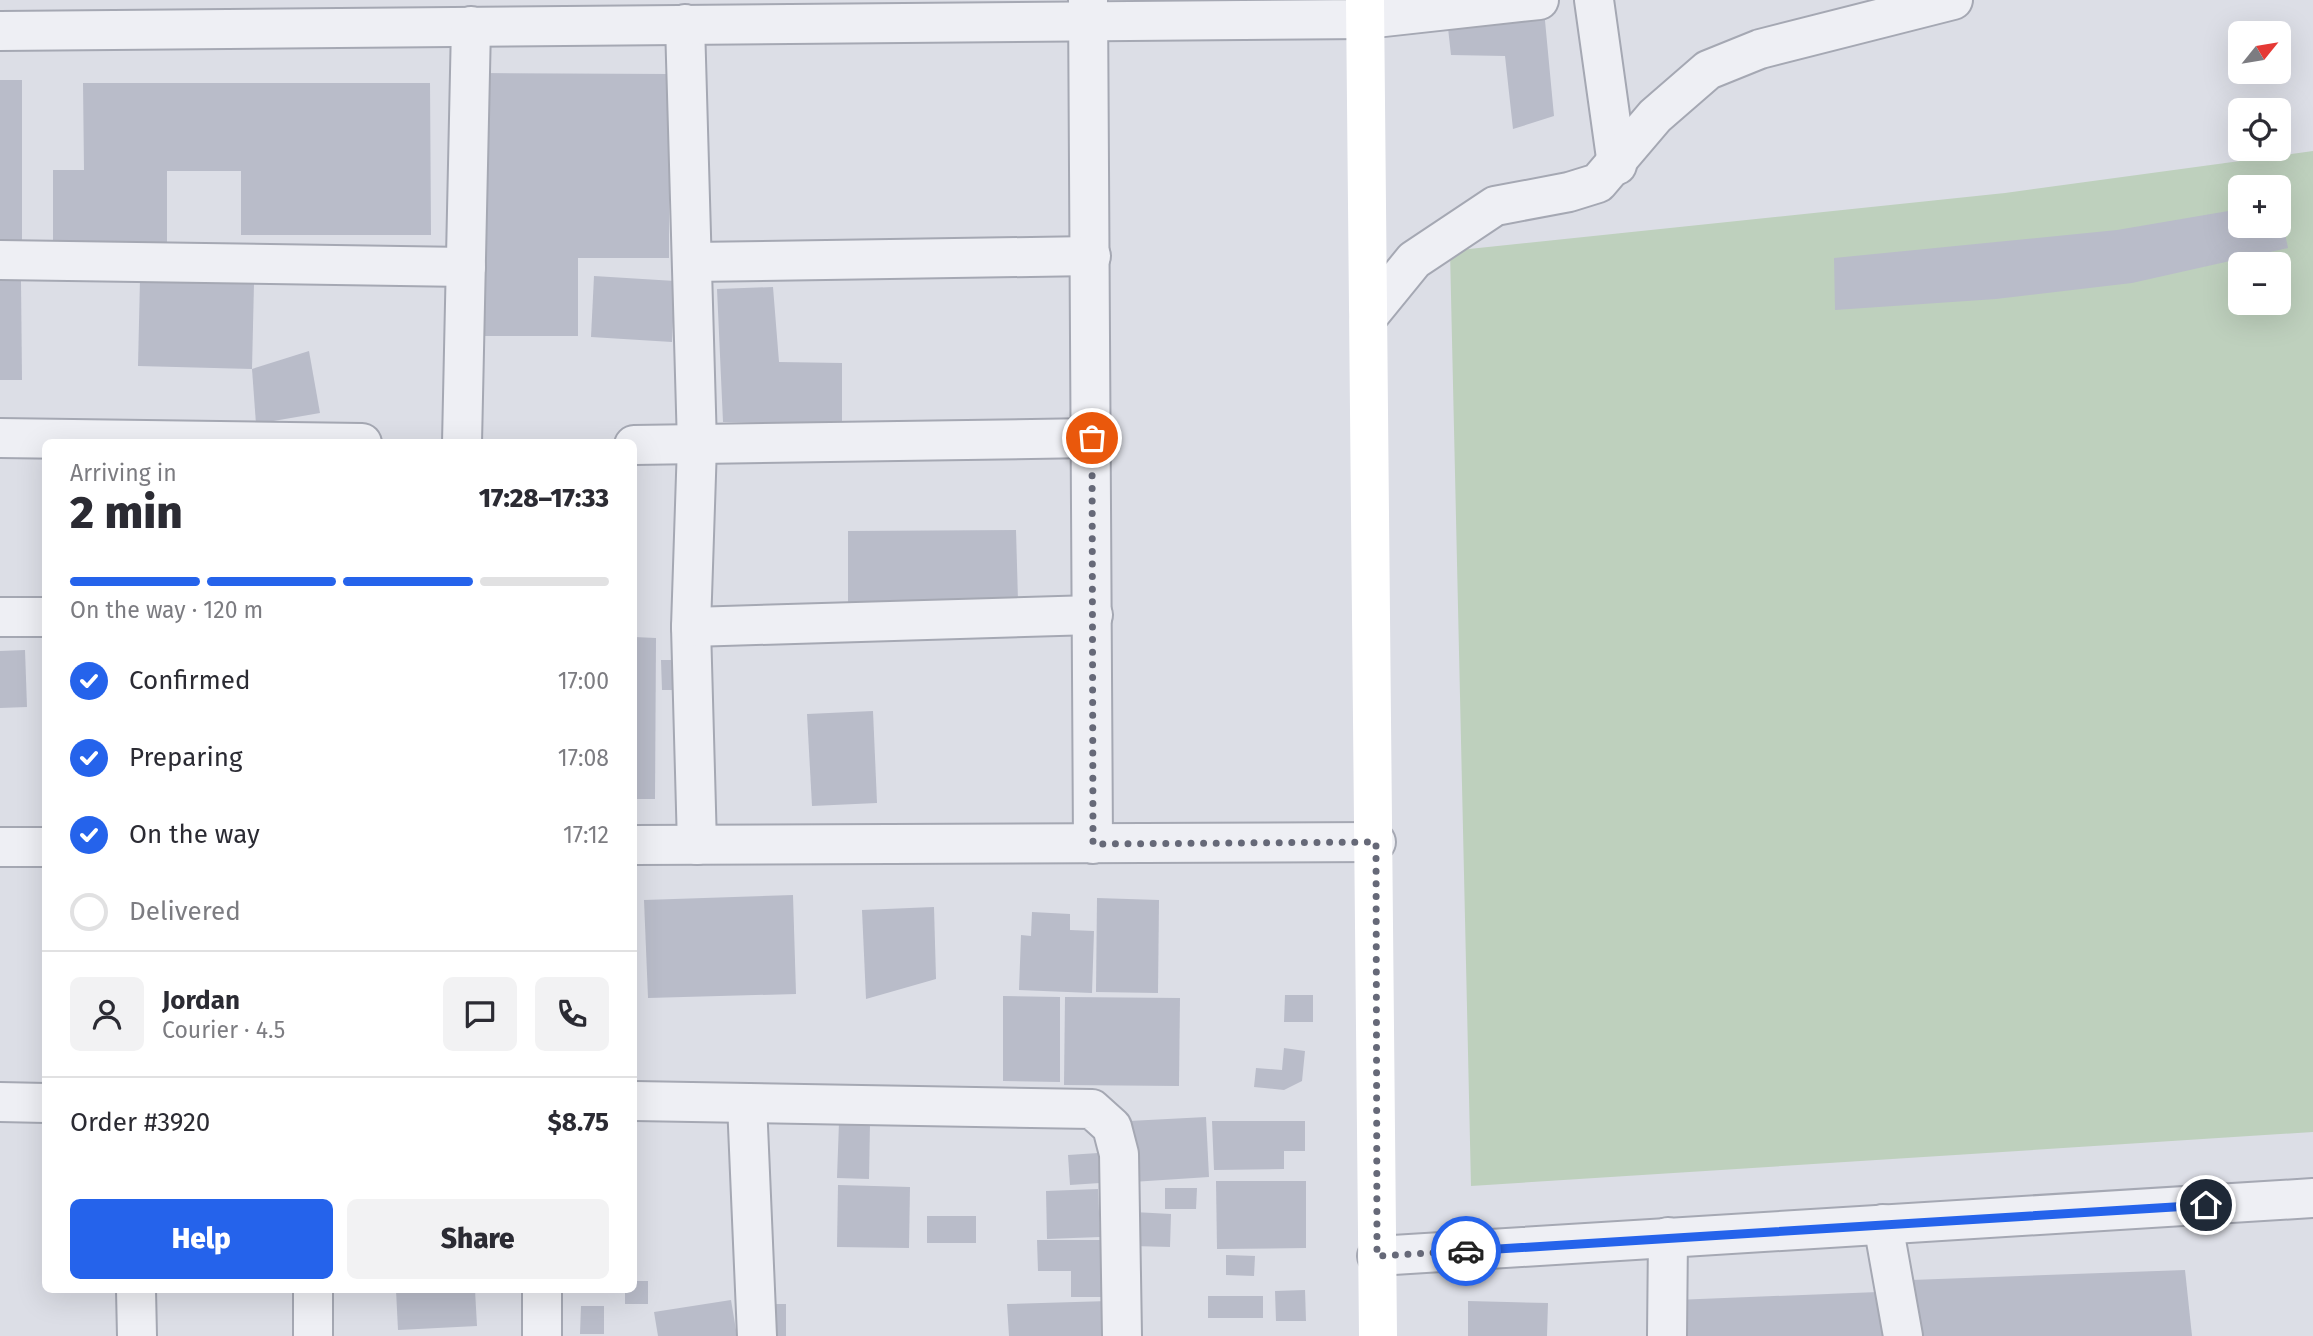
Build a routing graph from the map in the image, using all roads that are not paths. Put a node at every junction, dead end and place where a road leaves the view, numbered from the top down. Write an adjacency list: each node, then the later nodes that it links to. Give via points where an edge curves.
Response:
1 (1539, 0): 4 (street)
2 (1594, 0): 11 (street)
3 (1949, 0): 11 (street, via 1760,49 1708,70 1654,116)
4 (1366, 9): 5 (street); 16 (main road)
5 (1088, 10): 8 (street); 12 (street)
6 (570, 12): 8 (street); 9 (street)
7 (342, 14): 9 (street); 10 (street)
8 (685, 24): 14 (street)
9 (471, 26): 15 (street)
10 (0, 31)
11 (1616, 164): 16 (street, via 1598,183 1495,206 1476,216 1414,260)
12 (1091, 256): 14 (street); 18 (street)
13 (0, 260): 15 (street)
14 (692, 262): 22 (street)
15 (466, 267): 20 (street)
16 (1370, 314): 27 (main road)
17 (0, 438): 19 (street)
18 (1092, 438): 22 (street); 23 (street)
19 (72, 439)
20 (462, 439)
21 (637, 445): 22 (street)
22 (696, 445): 26 (street)
23 (1093, 615): 26 (street); 28 (street)
24 (0, 617): 25 (street)
25 (42, 617)
26 (691, 627): 30 (street)
27 (1376, 842): 28 (street); 40 (main road)
28 (1093, 844): 30 (street)
29 (637, 845): 30 (street)
30 (697, 845)
31 (0, 847): 32 (street)
32 (42, 847)
33 (637, 1101): 36 (street)
34 (0, 1102): 35 (street)
35 (42, 1103)
36 (747, 1103): 47 (street); 48 (street, via 1092,1109 1112,1127 1119,1154)
37 (2313, 1198): 38 (street)
38 (1883, 1224): 39 (street); 51 (street)
39 (1668, 1237): 40 (street); 50 (street)
40 (1377, 1256): 49 (main road)
41 (136, 1293): 44 (street)
42 (313, 1293): 45 (street)
43 (542, 1293): 46 (street)
44 (137, 1336)
45 (313, 1336)
46 (542, 1336)
47 (757, 1336)
48 (1122, 1336)
49 (1378, 1336)
50 (1667, 1336)
51 (1903, 1336)

